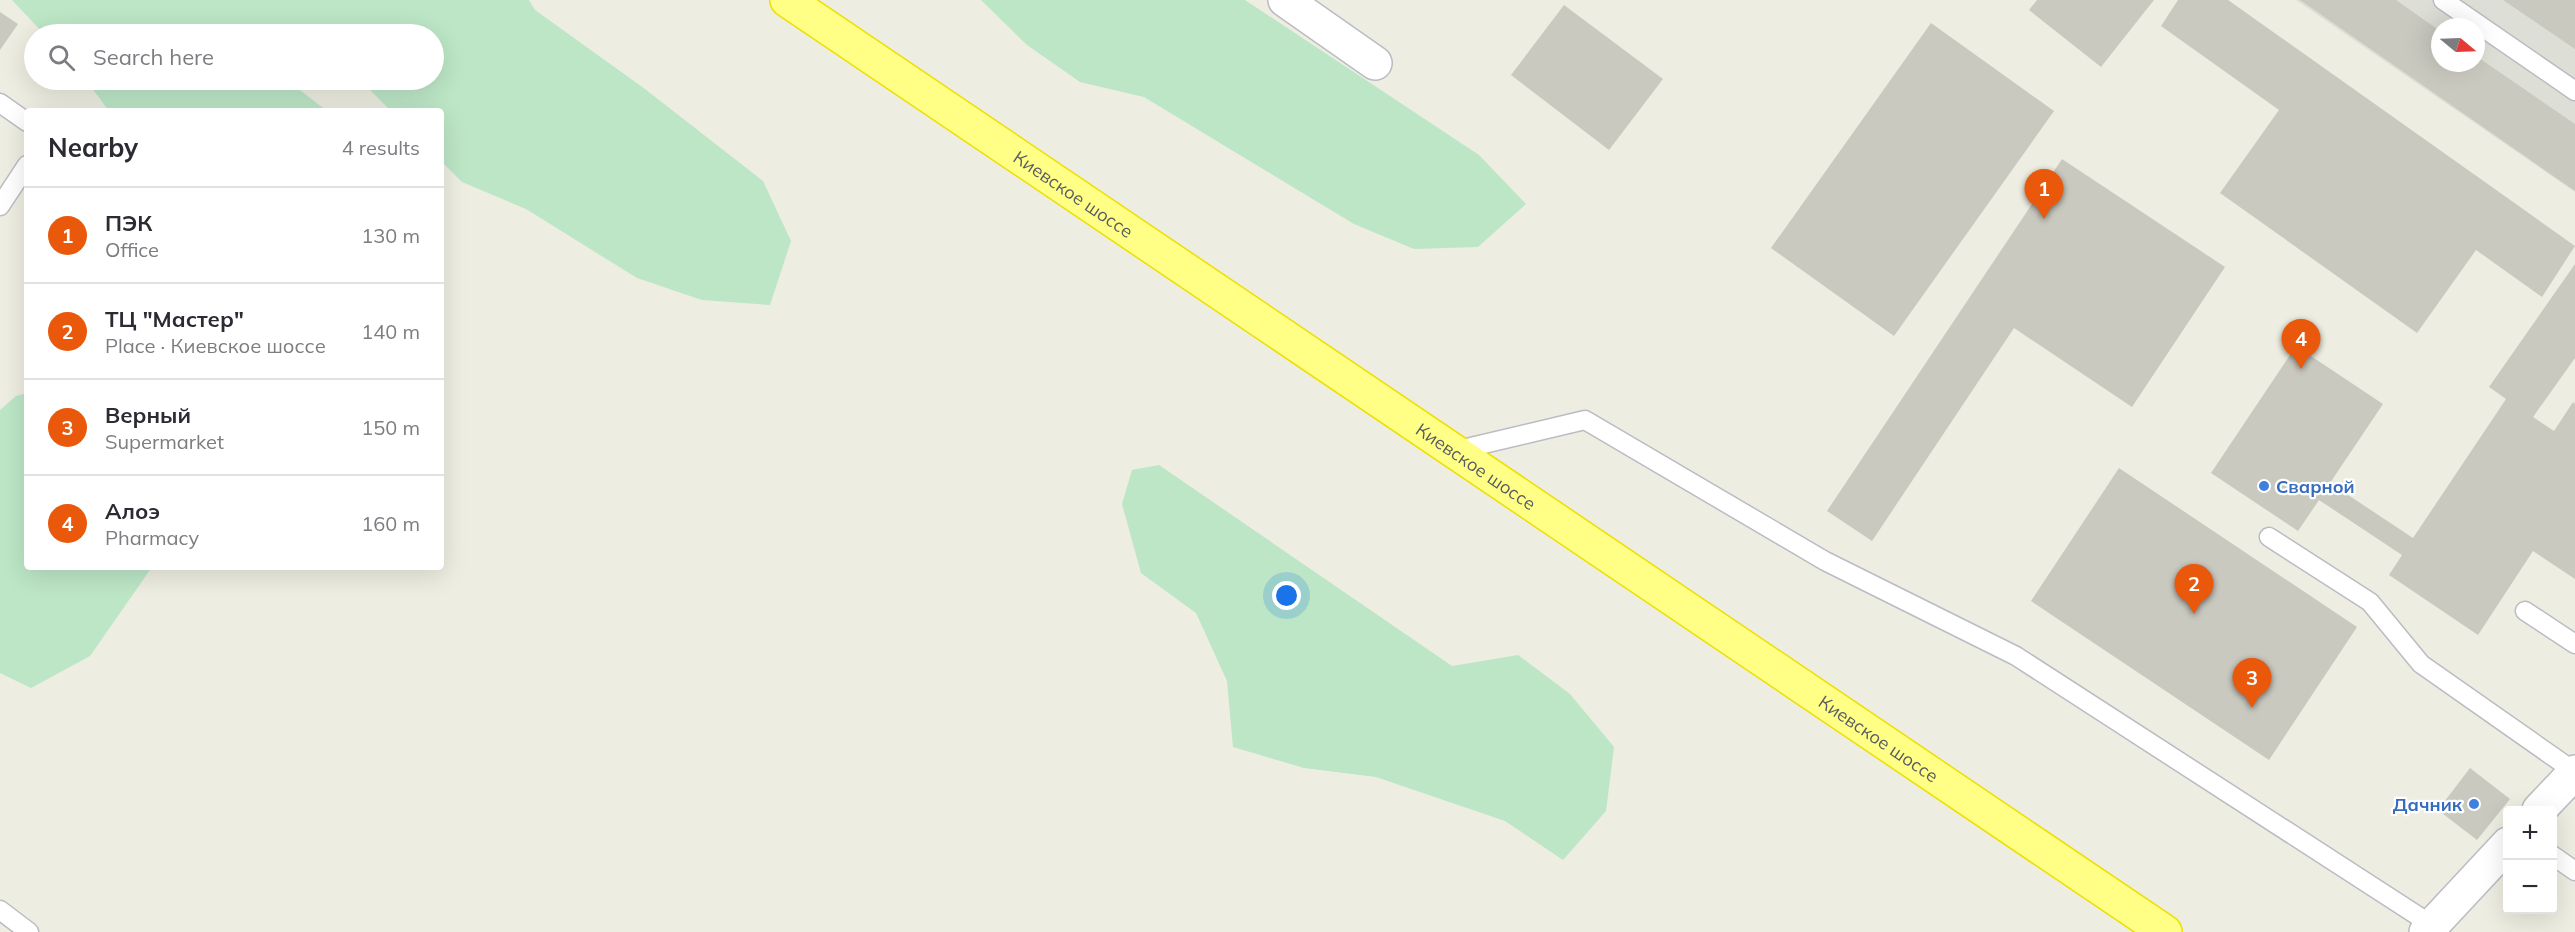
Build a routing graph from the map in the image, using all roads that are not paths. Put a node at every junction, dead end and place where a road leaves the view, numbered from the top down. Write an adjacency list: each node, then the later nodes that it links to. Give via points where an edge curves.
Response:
1 (787, 0): 10 (highway, Киевское шоссе)
2 (1285, 0): 4 (street)
3 (2443, 0): 5 (lane)
4 (1375, 63)
5 (2575, 91)
6 (0, 103): 7 (lane)
7 (24, 120)
8 (24, 170): 9 (lane)
9 (0, 206)
10 (1454, 452): 20 (lane, via 1585,420 1824,561 2016,656); 22 (highway, Киевское шоссе)
11 (2269, 537): 14 (lane, via 2370,602 2421,664)
12 (2525, 611): 13 (lane)
13 (2575, 644)
14 (2575, 772): 15 (street)
15 (2543, 806)
16 (2503, 849): 20 (street)
17 (2557, 858): 18 (lane)
18 (2575, 871)
19 (0, 910): 21 (lane)
20 (2429, 929)
21 (29, 932)
22 (2165, 932)

